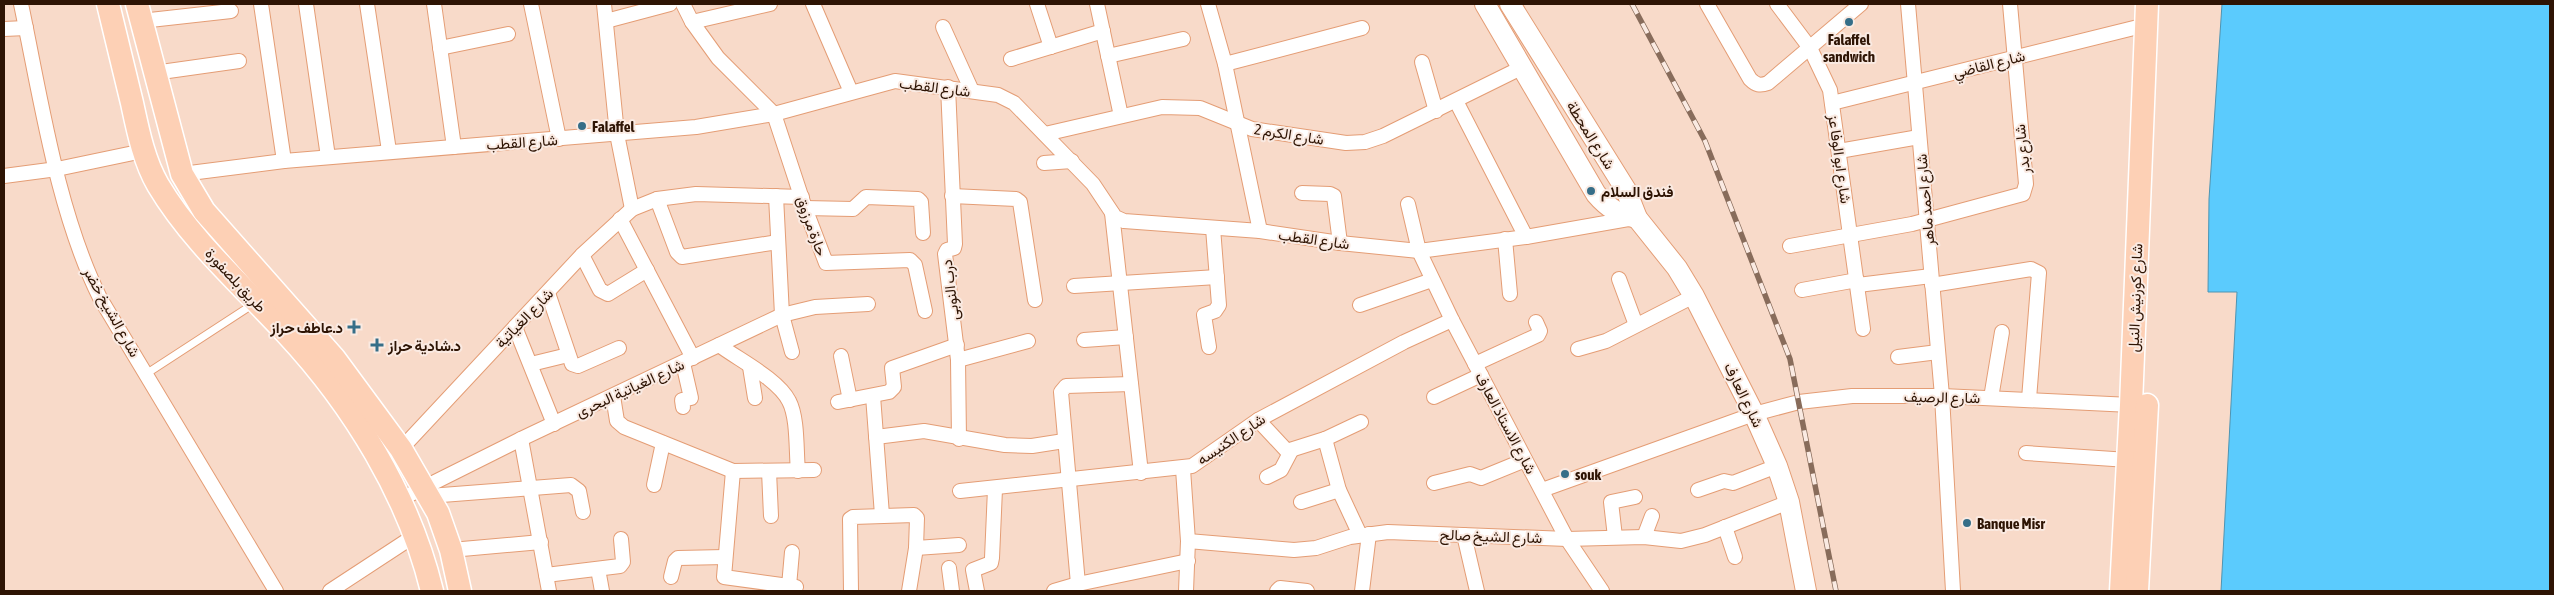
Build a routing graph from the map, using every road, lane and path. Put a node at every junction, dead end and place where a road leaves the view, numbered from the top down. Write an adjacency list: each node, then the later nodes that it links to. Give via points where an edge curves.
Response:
1 (20, 4): 30 (street, شارع الشيخ خضر)
2 (108, 4): 62 (main road, طريق بلصفورة)
3 (261, 4): 66 (street)
4 (306, 4): 65 (street)
5 (367, 4): 63 (street)
6 (434, 4): 37 (street)
7 (531, 4): 60 (street)
8 (604, 4): 27 (street)
9 (670, 4): 27 (street)
10 (683, 4): 28 (street)
11 (770, 4): 28 (street)
12 (813, 4): 50 (street)
13 (1037, 4): 36 (street)
14 (1097, 4): 33 (street)
15 (1208, 4): 44 (street)
16 (1485, 4): 45 (street, شارع المحطة)
17 (1510, 4): 80 (street, شارع المحطة, via 1626,190)
18 (1708, 4): 38 (street, via 1754,84 1768,83)
19 (1777, 4): 38 (street, شارع ابو الوفا عز)
20 (1861, 4): 38 (street)
21 (1908, 4): 47 (street, شارع احمد ماهر)
22 (2010, 4): 40 (street, شارع بدر)
23 (2163, 4): 231 (main road, شارع كورنيش النيل)
24 (232, 11): 25 (street)
25 (139, 13): 46 (main road, طريق بلصفورة)
26 (2147, 15): 40 (street, شارع القاضي); 145 (main road, شارع كورنيش النيل)
27 (606, 21): 57 (street)
28 (692, 22): 54 (street, via 718,58)
29 (942, 27): 49 (street)
30 (26, 28): 32 (street); 69 (street, شارع الشيخ خضر)
31 (1362, 28): 44 (street)
32 (4, 29)
33 (1103, 31): 36 (street); 39 (street)
34 (508, 34): 37 (street)
35 (1183, 39): 39 (street)
36 (1051, 47): 41 (street)
37 (440, 48): 61 (street)
38 (1810, 48): 52 (street, شارع ابو الوفا عز, via 1825,77)
39 (1108, 56): 55 (street)
40 (2014, 58): 47 (street, شارع القاضي); 82 (street, شارع بدر, via 2025,189 2018,197)
41 (1011, 59)
42 (239, 61): 46 (street)
43 (1422, 62): 53 (street)
44 (1225, 64): 56 (street)
45 (1523, 67): 51 (street, شارع الكرم 2); 80 (street, شارع المحطة, via 1596,194 1606,206 1621,215)
46 (154, 73): 70 (main road, طريق بلصفورة)
47 (1914, 83): 52 (street, شارع القاضي); 59 (street, شارع احمد ماهر)
48 (948, 87): 49 (street, شارع القطب); 50 (street, شارع القطب, via 895,81); 74 (street, درب النوبى)
49 (972, 91): 58 (street, شارع القطب, via 998,95 1014,103)
50 (851, 92): 54 (street, شارع القطب)
51 (1456, 101): 53 (street, شارع الكرم 2); 87 (street)
52 (1832, 103): 64 (street, شارع ابو الوفا عز)
53 (1436, 110): 56 (street, شارع الكرم 2, via 1365,142 1346,143 1252,129)
54 (774, 114): 57 (street, شارع القطب, via 696,128); 76 (street, حارة مرزوق)
55 (1121, 116): 56 (street, شارع الكرم 2, via 1180,106 1200,108); 58 (street, شارع الكرم 2)
56 (1238, 123): 84 (street)
57 (617, 134): 60 (street, شارع القطب); 78 (street)
58 (1045, 134): 67 (street, شارع القطب)
59 (1919, 137): 64 (street); 82 (street, شارع احمد ماهر)
60 (559, 139): 61 (street, شارع القطب)
61 (454, 147): 63 (street, شارع القطب)
62 (143, 151): 69 (street); 107 (main road, طريق بلصفورة, via 157,183 176,213)
63 (389, 151): 65 (street, شارع القطب)
64 (1839, 151): 86 (street, شارع ابو الوفا عز)
65 (328, 157): 66 (street, شارع القطب)
66 (284, 161): 70 (street, شارع القطب)
67 (1072, 161): 68 (street); 79 (street, شارع القطب, via 1100,192)
68 (1044, 163)
69 (57, 170): 71 (street); 136 (street, شارع الشيخ خضر, via 89,275)
70 (182, 174): 157 (main road, طريق بلصفورة, via 204,211 334,358)
71 (4, 176)
72 (1302, 193): 90 (street, via 1334,196)
73 (776, 196): 75 (street, شارع الغياتية, via 696,194); 76 (street, شارع الغياتية); 89 (street)
74 (952, 196): 106 (street, via 1016,199 1020,202); 122 (street, درب النوبى, via 955,244 945,254)
75 (657, 199): 78 (street, شارع الغياتية); 89 (street, via 677,252 682,257)
76 (803, 202): 85 (street, شارع الغياتية, via 853,209 866,197 916,198 921,202); 110 (street, حارة مرزوق, via 826,263 906,259 913,262)
77 (1408, 204): 92 (street, شارع الاستاذ العارف)
78 (632, 209): 81 (street, شارع الغياتية)
79 (1112, 214): 83 (street, شارع القطب, via 1124,222); 100 (street)
80 (1637, 218): 87 (street, شارع القطب); 105 (street, شارع العارف, via 1677,268)
81 (620, 219): 93 (street, شارع الغياتية); 94 (street)
82 (1926, 219): 86 (street, شارع بدر); 98 (street, شارع احمد ماهر)
83 (1213, 228): 84 (street, شارع القطب); 95 (street)
84 (1260, 231): 90 (street, شارع القطب)
85 (923, 232)
86 (1852, 235): 91 (street, شارع بدر); 99 (street, شارع ابو الوفا عز)
87 (1526, 236): 88 (street, شارع القطب)
88 (1505, 239): 92 (street, شارع القطب); 104 (street)
89 (778, 242): 111 (street)
90 (1340, 243): 92 (street, شارع القطب)
91 (1790, 246)
92 (1419, 251): 97 (street, شارع الاستاذ العارف)
93 (582, 255): 94 (street, via 600,290 608,294); 103 (street, شارع الغياتية)
94 (647, 270): 132 (street)
95 (1217, 277): 100 (street); 123 (street, via 1218,309 1203,318)
96 (1619, 279): 114 (street)
97 (1432, 280): 109 (street); 112 (street, شارع الاستاذ العارف)
98 (1932, 280): 99 (street); 127 (street, شارع احمد ماهر); 144 (street, via 2031,269 2039,273)
99 (1857, 282): 102 (street); 116 (street, شارع ابو الوفا عز)
100 (1120, 283): 101 (street); 118 (street)
101 (1074, 286)
102 (1802, 290)
103 (548, 293): 115 (street, شارع الغياتية); 128 (street)
104 (1510, 294)
105 (1694, 296): 114 (street); 147 (street, شارع العارف)
106 (1035, 300)
107 (256, 302): 136 (lane); 181 (main road, طريق بلصفورة, via 288,334 354,420 380,460)
108 (868, 304): 111 (street, شارع الغياتية البحرى, via 816,307)
109 (1360, 305)
110 (925, 310)
111 (782, 315): 121 (street, شارع الغياتية البحرى); 126 (street)
112 (1452, 320): 135 (street, شارع الاستاذ العارف); 148 (street, شارع الكنيسه)
113 (1536, 322): 135 (street, via 1540,332 1538,336)
114 (1636, 326): 125 (street, via 1606,341)
115 (515, 327): 133 (street); 157 (street, شارع الغياتية)
116 (1863, 329)
117 (2002, 332): 143 (street)
118 (1126, 337): 119 (street); 137 (street)
119 (1084, 340)
120 (1028, 341): 131 (street)
121 (719, 345): 132 (street, شارع الغياتية البحرى); 134 (street)
122 (957, 345): 131 (street, درب النوبى); 139 (street, via 894,367 893,389)
123 (1209, 347)
124 (619, 348): 128 (street, via 578,366 572,364)
125 (1578, 349)
126 (792, 352)
127 (1938, 352): 130 (street); 140 (street, شارع احمد ماهر)
128 (568, 355): 133 (street)
129 (841, 356): 139 (street, via 844,401)
130 (1898, 357)
131 (958, 360): 153 (street, درب النوبى)
132 (688, 361): 138 (street, شارع الغياتية البحرى); 146 (street, via 691,397 682,400)
133 (531, 364): 150 (street)
134 (750, 367): 141 (street); 167 (street, via 776,385 790,402)
135 (1478, 369): 142 (street); 160 (street, شارع الاستاذ العارف)
136 (146, 374): 211 (street, شارع الشيخ خضر)
137 (1131, 384): 155 (street, via 1062,388); 168 (street)
138 (613, 396): 150 (street, شارع الغياتية البحرى); 156 (street, via 617,421 621,426)
139 (873, 396): 151 (street)
140 (1942, 396): 143 (street, شارع الرصيف); 147 (street, شارع الرصيف, via 1852,396 1799,402); 229 (street, شارع احمد ماهر)
141 (755, 398)
142 (1434, 398)
143 (1991, 398): 144 (street, شارع الرصيف)
144 (2029, 399): 145 (street, شارع الرصيف)
145 (2131, 405): 161 (main road, شارع كورنيش النيل)
146 (683, 407)
147 (1754, 414): 162 (street, شارع العارف); 176 (street, شارع الرصيف)
148 (1258, 420): 158 (street, via 1283,449); 163 (street, شارع الكنيسه)
149 (1361, 422): 154 (street)
150 (554, 424): 152 (street, شارع الغياتية البحرى)
151 (876, 437): 153 (street, via 924,431); 185 (street)
152 (521, 439): 173 (street); 179 (street, شارع الغياتية البحرى)
153 (960, 439): 155 (street, via 1021,446)
154 (1325, 439): 158 (street); 175 (street)
155 (1064, 441): 170 (street)
156 (663, 443): 165 (street); 172 (street)
157 (401, 449): 179 (main road, طريق بلصفورة)
158 (1291, 451): 169 (street, via 1281,470)
159 (2026, 453): 161 (street)
160 (1525, 460): 171 (street, via 1481,478 1470,474); 176 (street, شارع الاستاذ العارف)
161 (2128, 460): 230 (main road, شارع كورنيش النيل)
162 (1777, 466): 177 (street, via 1733,483 1724,481); 183 (street, شارع العارف)
163 (1183, 469): 168 (street, شارع الكنيسه); 196 (street)
164 (814, 470): 167 (street)
165 (733, 471): 166 (street); 202 (street)
166 (769, 471): 167 (street); 186 (street)
167 (798, 471)
168 (1141, 473): 170 (street, شارع الكنيسه)
169 (1267, 477)
170 (1069, 481): 174 (street, شارع الكنيسه); 209 (street)
171 (1434, 483)
172 (654, 485)
173 (531, 487): 179 (street); 184 (street, via 574,486 579,491); 197 (street)
174 (995, 489): 178 (street, شارع الكنيسه); 220 (street, via 992,561 973,570)
175 (1339, 490): 182 (street); 189 (street)
176 (1542, 490): 194 (street, شارع الاستاذ العارف)
177 (1698, 490)
178 (960, 491)
179 (427, 492): 181 (street, شارع الغياتية البحرى); 200 (main road, طريق بلصفورة)
180 (1635, 497): 192 (street, via 1611,502)
181 (400, 500): 191 (main road, طريق بلصفورة)
182 (1301, 502)
183 (1789, 502): 188 (street, شارع الشيخ صالح); 228 (street, شارع العارف)
184 (583, 512)
185 (882, 515): 199 (street, via 916,516); 217 (street, via 850,519)
186 (770, 516)
187 (1652, 516): 193 (street)
188 (1725, 527): 193 (street, شارع الشيخ صالح, via 1681,541); 203 (street)
189 (1364, 534): 190 (street, شارع الشيخ صالح); 196 (street, شارع الشيخ صالح, via 1305,550); 225 (street)
190 (1464, 535): 194 (street, شارع الشيخ صالح); 226 (street)
191 (414, 536): 212 (street); 213 (main road, طريق بلصفورة)
192 (1615, 537): 193 (street, شارع الشيخ صالح); 194 (street, شارع الشيخ صالح)
193 (1644, 537)
194 (1567, 539): 227 (street, شارع الاستاذ العارف)
195 (621, 540): 206 (street, via 622,566)
196 (1188, 540): 204 (street)
197 (541, 542): 200 (street); 207 (street)
198 (959, 545): 199 (street)
199 (916, 548): 218 (street)
200 (451, 550): 214 (main road, طريق بلصفورة)
201 (792, 552): 210 (street, via 792,586)
202 (725, 557): 208 (street, via 678,558); 210 (street, via 724,577)
203 (1735, 557)
204 (1188, 561): 209 (street); 222 (street)
205 (949, 568): 219 (street)
206 (598, 569): 207 (street); 216 (street)
207 (546, 575): 215 (street)
208 (671, 577)
209 (1078, 584): 221 (street)
210 (740, 586)
211 (276, 591)
212 (330, 591)
213 (432, 591)
214 (460, 591)
215 (549, 591)
216 (602, 591)
217 (850, 591)
218 (909, 591)
219 (952, 591)
220 (977, 591)
221 (1054, 591)
222 (1186, 591)
223 (1277, 591): 224 (street, via 1280,588)
224 (1307, 591)
225 (1362, 591)
226 (1477, 591)
227 (1602, 591)
228 (1806, 591)
229 (1953, 591)
230 (2121, 591)
231 (2137, 591)

